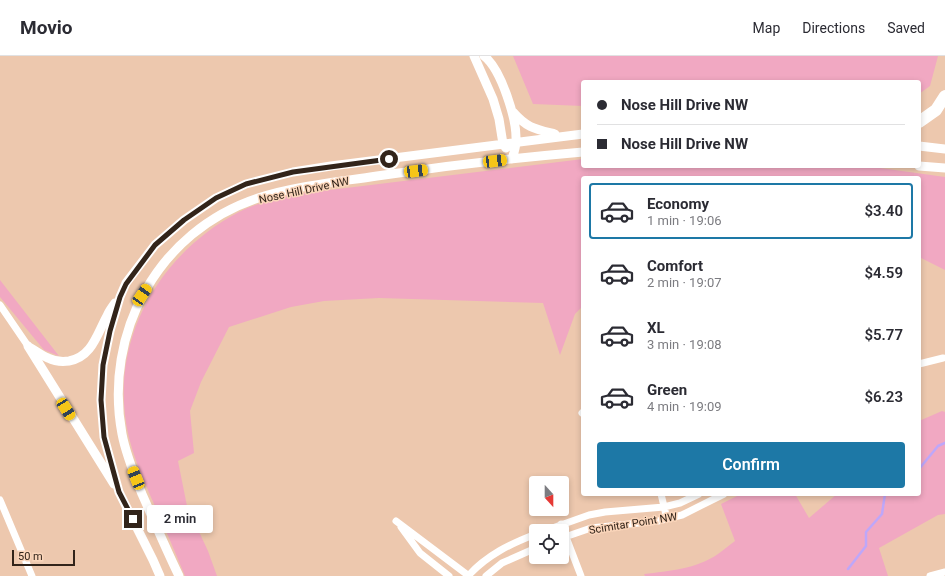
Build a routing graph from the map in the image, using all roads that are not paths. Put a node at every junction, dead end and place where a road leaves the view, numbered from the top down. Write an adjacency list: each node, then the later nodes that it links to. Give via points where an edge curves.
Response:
1 (474, 56): 9 (main road, via 493,99)
2 (484, 56): 4 (main road, via 498,75)
3 (945, 96): 5 (highway, via 936,110)
4 (512, 112): 7 (main road, via 522,123 533,129); 8 (main road)
5 (921, 121)
6 (581, 134): 7 (main road, Nose Hill Drive NW)
7 (560, 136): 8 (main road, Nose Hill Drive NW)
8 (516, 142): 9 (main road, Nose Hill Drive NW); 13 (main road)
9 (503, 144): 13 (main road); 16 (main road, Nose Hill Drive NW, via 293,172 246,184 216,198 184,220 155,245 126,284)
10 (921, 146): 11 (main road)
11 (945, 149)
12 (581, 152): 13 (main road, Nose Hill Drive NW)
13 (512, 159): 36 (main road, Nose Hill Drive NW, via 341,181 257,199 232,209 199,228 164,261 142,295 131,319 123,345 118,389 123,436 131,465)
14 (921, 166): 15 (main road)
15 (945, 168)
16 (120, 297): 18 (main road, via 107,314 92,346 79,358 54,360); 21 (main road, Nose Hill Drive NW, via 103,365 101,400 104,437)
17 (0, 305): 18 (street)
18 (28, 346): 21 (main road)
19 (943, 358): 20 (street)
20 (921, 364)
21 (119, 492): 35 (main road, Nose Hill Drive NW)
22 (661, 496): 26 (street)
23 (695, 496): 26 (street, Scimitar Point NW)
24 (720, 496): 27 (street, Scimitar Point NW, via 682,515)
25 (0, 500): 34 (street)
26 (664, 507): 27 (street); 28 (street, Scimitar Point NW, via 605,512)
27 (667, 519): 29 (street, Scimitar Point NW, via 599,526)
28 (561, 524)
29 (569, 535)
30 (529, 537): 38 (street, via 495,553)
31 (569, 548): 40 (street)
32 (529, 551): 39 (street, via 511,558)
33 (945, 572): 41 (street)
34 (32, 576)
35 (160, 576)
36 (179, 576)
37 (449, 576): 38 (street, via 420,553 396,521)
38 (468, 576)
39 (486, 576)
40 (581, 576)
41 (930, 576)

